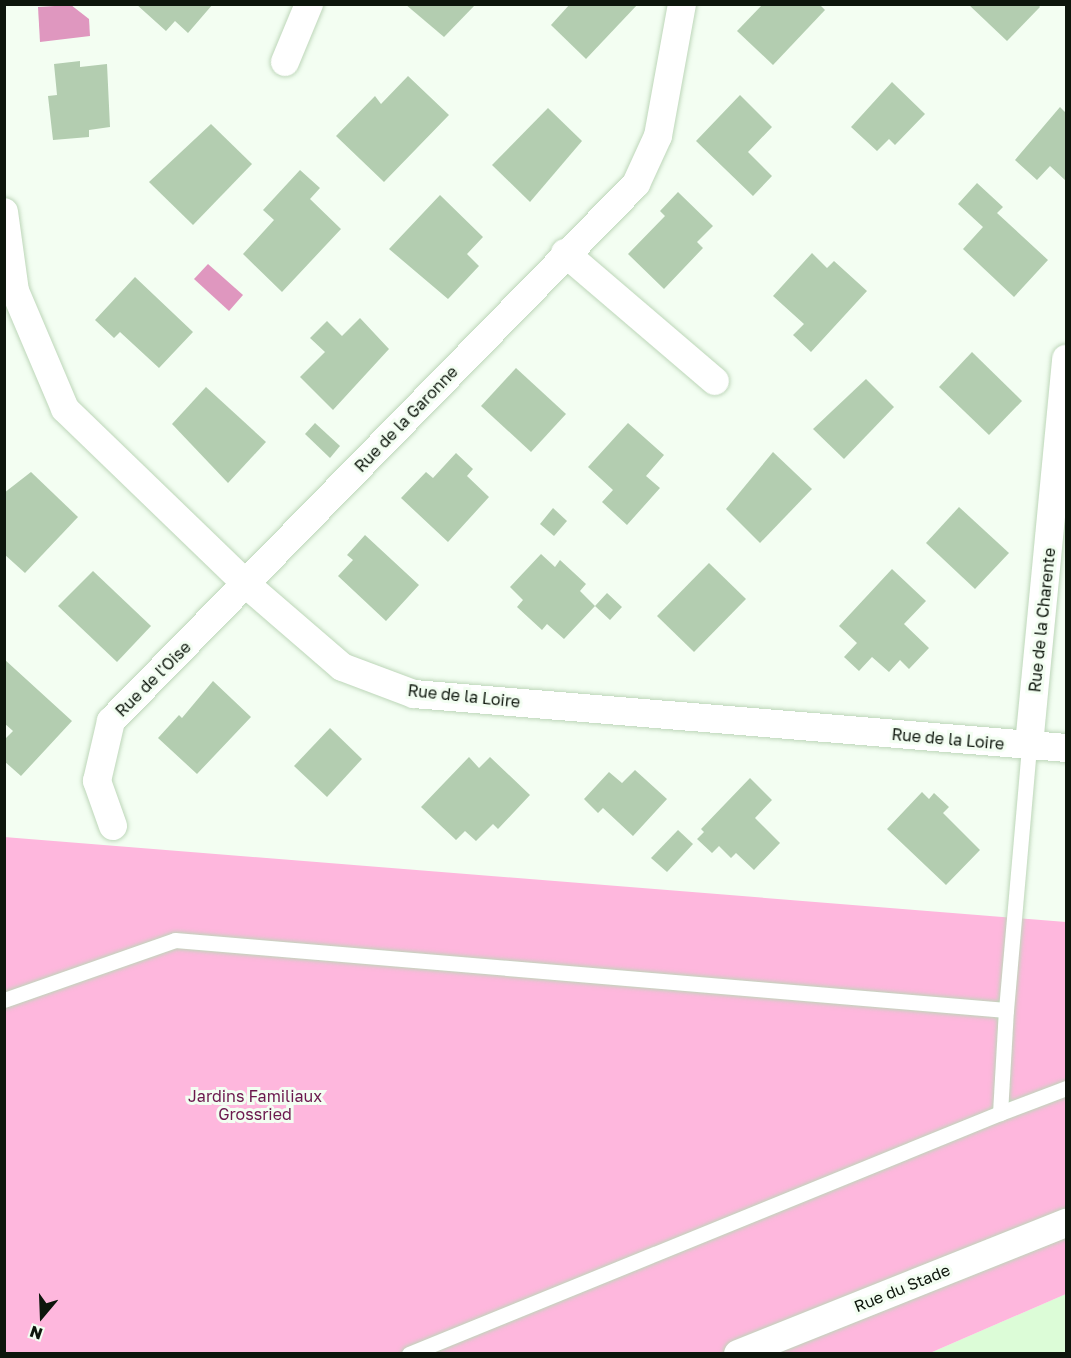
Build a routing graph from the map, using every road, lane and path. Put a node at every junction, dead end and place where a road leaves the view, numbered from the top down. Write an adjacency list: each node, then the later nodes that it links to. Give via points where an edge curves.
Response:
1 (309, 4): 3 (street)
2 (682, 4): 5 (street, Rue de la Garonne, via 658,136 636,184)
3 (285, 62)
4 (4, 213): 9 (street, Rue de la Loire, via 15,291 65,409)
5 (565, 253): 7 (street); 9 (street, Rue de la Garonne)
6 (1066, 359): 8 (street, Rue de la Charente)
7 (715, 381)
8 (1060, 494): 10 (street, Rue de la Charente)
9 (247, 585): 10 (street, Rue de la Loire, via 342,667 414,694); 12 (street, Rue de l'Oise, via 111,721 97,781)
10 (1029, 745): 11 (street, Rue de la Loire); 14 (lane)
11 (1066, 748)
12 (113, 826)
13 (4, 1000): 14 (lane, via 175,940)
14 (1006, 1010): 16 (lane)
15 (1066, 1088): 16 (lane)
16 (1000, 1113): 18 (lane)
17 (1066, 1223): 19 (street, Rue du Stade)
18 (409, 1353)
19 (738, 1353)

